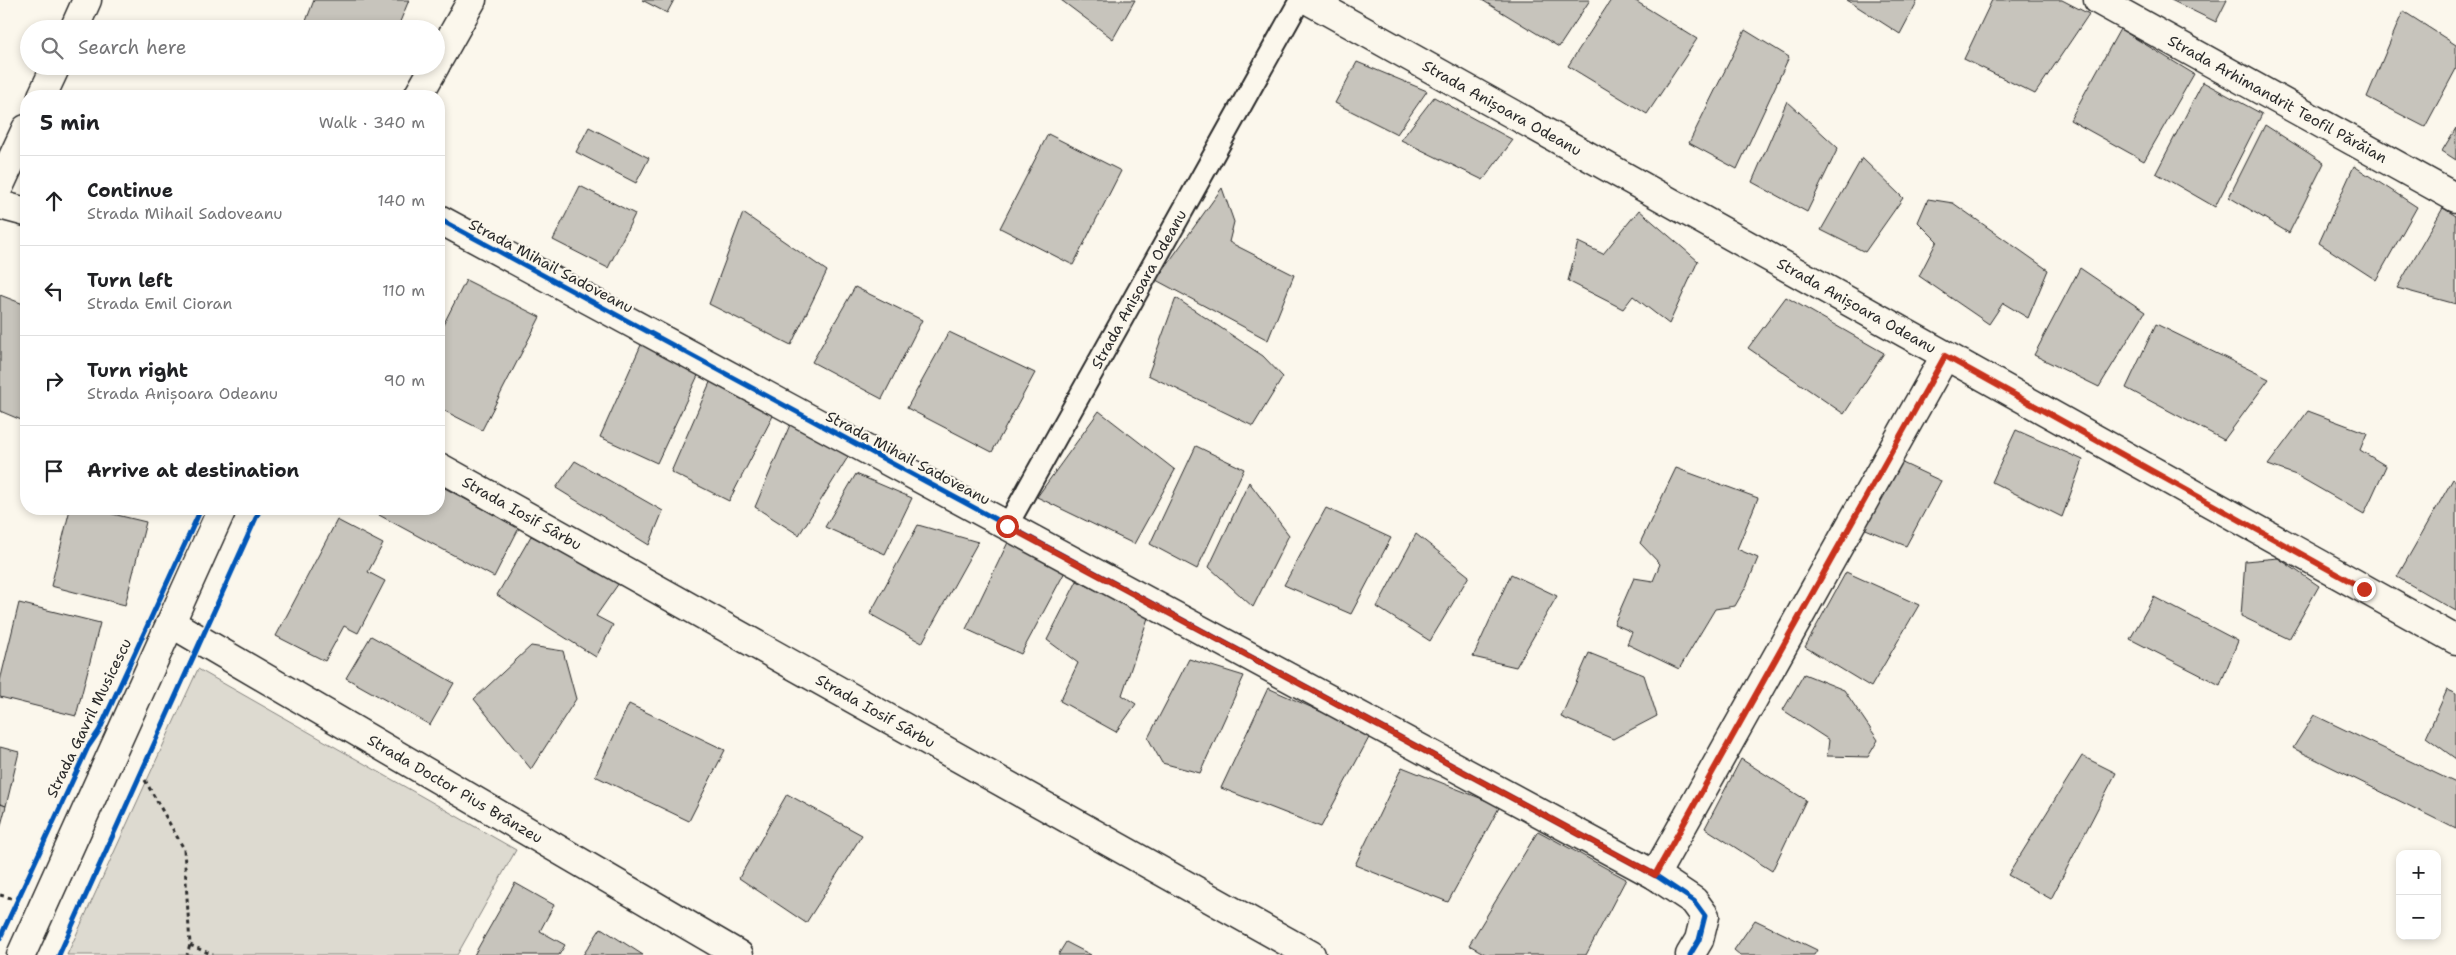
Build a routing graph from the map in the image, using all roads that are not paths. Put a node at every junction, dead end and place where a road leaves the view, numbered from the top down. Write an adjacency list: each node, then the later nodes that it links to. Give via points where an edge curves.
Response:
1 (87, 0): 6 (street)
2 (472, 0): 7 (street)
3 (1300, 0): 21 (lane, Strada Anișoara Odeanu)
4 (1308, 0): 18 (street, Strada Anișoara Odeanu)
5 (2098, 0): 14 (street, Strada Arhimandrit Teofil Părăian)
6 (78, 20)
7 (445, 49)
8 (52, 75): 10 (street)
9 (430, 75): 11 (street)
10 (45, 90)
11 (421, 90)
12 (20, 143): 13 (street)
13 (0, 185)
14 (2456, 198)
15 (0, 205): 16 (street)
16 (20, 210)
17 (445, 222): 21 (street, Strada Mihail Sadoveanu)
18 (1945, 356): 23 (street, Strada Anișoara Odeanu); 24 (street)
19 (445, 470): 27 (street, Strada Iosif Sârbu)
20 (219, 515): 22 (street)
21 (1007, 526): 24 (street, Strada Mihail Sadoveanu)
22 (171, 623): 25 (street); 26 (street, Strada Doctor Pius Brânzeu)
23 (2456, 640)
24 (1655, 875): 28 (street, via 1694,901 1705,916 1699,940)
25 (20, 955)
26 (739, 955)
27 (1311, 955)
28 (1690, 955)

